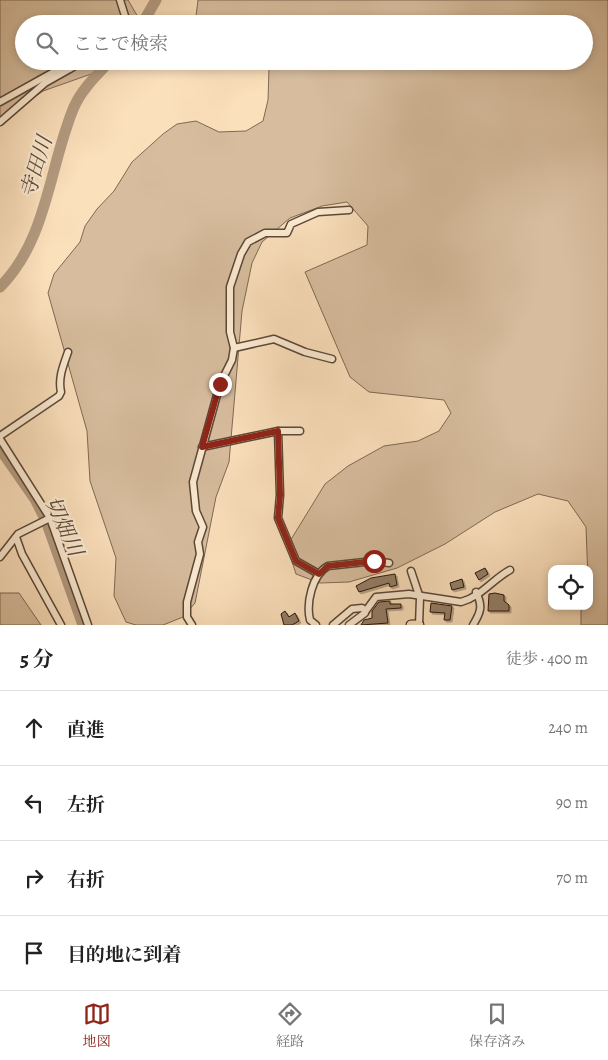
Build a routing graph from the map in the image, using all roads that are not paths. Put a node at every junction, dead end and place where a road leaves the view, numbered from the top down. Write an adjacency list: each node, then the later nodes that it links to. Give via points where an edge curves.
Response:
1 (120, 0): 2 (street)
2 (125, 15)
3 (57, 70): 5 (street)
4 (68, 70): 6 (street, via 45,83)
5 (0, 102)
6 (0, 122)
7 (349, 210): 8 (street, via 318,212 290,224 287,233 265,233 248,242 230,287 230,332)
8 (234, 348): 10 (street, via 274,339 304,352); 14 (street)
9 (68, 352): 13 (street, via 59,396)
10 (332, 359)
11 (278, 431): 12 (street); 14 (street); 21 (street, via 278,518 296,561)
12 (300, 431)
13 (0, 438): 15 (street)
14 (202, 447): 27 (street, via 193,482 196,511 203,527 198,542 200,554 187,602 187,617)
15 (50, 518): 16 (street); 26 (street)
16 (16, 537): 17 (street); 25 (street)
17 (0, 557)
18 (389, 563): 21 (street, via 374,561 328,566)
19 (510, 570): 22 (street)
20 (411, 571): 23 (street)
21 (319, 574): 28 (street, via 309,605 310,620)
22 (477, 594): 23 (street, via 461,602); 33 (street, via 481,610)
23 (420, 596): 24 (street, via 376,597); 32 (street)
24 (365, 612): 29 (street, via 362,608 352,609); 30 (street)
25 (61, 625)
26 (88, 625)
27 (192, 625)
28 (316, 625)
29 (333, 625)
30 (349, 625)
31 (411, 625): 32 (main road)
32 (419, 625)
33 (473, 625)

